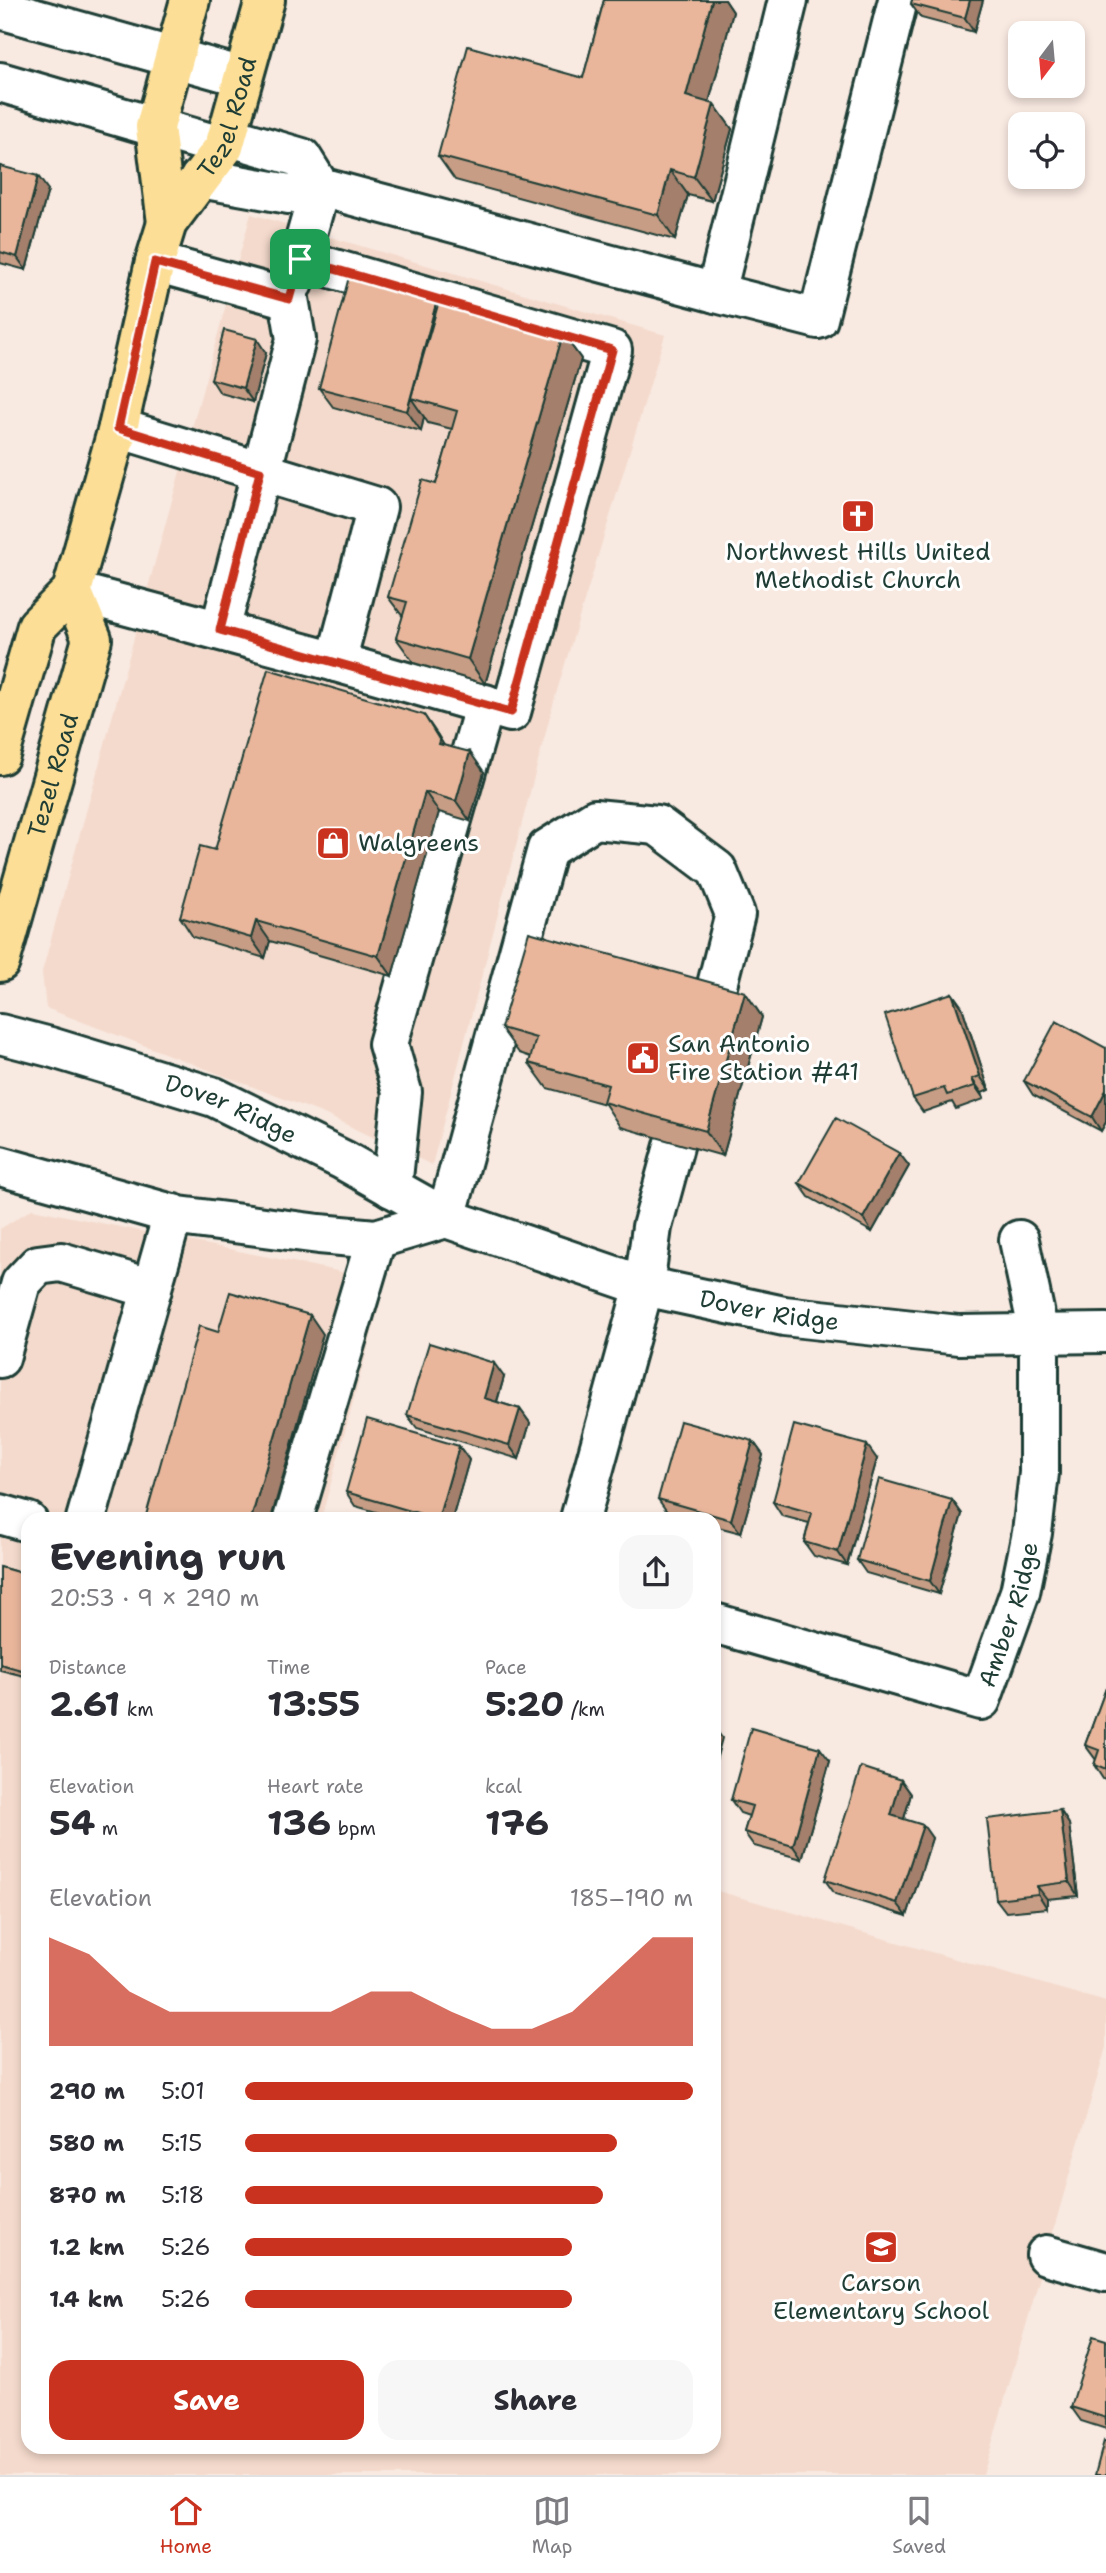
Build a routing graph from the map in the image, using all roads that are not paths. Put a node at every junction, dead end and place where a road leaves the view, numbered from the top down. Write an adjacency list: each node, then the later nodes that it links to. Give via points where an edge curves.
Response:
1 (190, 0): 6 (main road, Tezel Road)
2 (265, 0): 7 (main road, Tezel Road)
3 (788, 0): 16 (street)
4 (898, 0): 16 (street, via 818,319)
5 (0, 9): 6 (street)
6 (174, 57): 7 (street); 9 (main road, Tezel Road)
7 (243, 77): 10 (main road, Tezel Road)
8 (0, 82): 9 (street)
9 (155, 127): 10 (street); 13 (main road, Tezel Road)
10 (225, 142): 11 (main road, Tezel Road); 12 (street, via 302,158)
11 (200, 178): 12 (street, via 289,194); 13 (main road, Tezel Road)
12 (320, 187): 14 (street); 16 (street)
13 (167, 223): 15 (main road, Tezel Road)
14 (300, 259): 17 (street); 23 (street, via 612,350 511,712)
15 (155, 262): 17 (street); 18 (main road, Tezel Road)
16 (716, 293)
17 (289, 299): 19 (street, via 296,339)
18 (118, 428): 19 (street); 20 (main road, Tezel Road)
19 (260, 472): 21 (street); 22 (street, via 377,507)
20 (72, 591): 21 (street); 24 (main road, via 37,625); 26 (main road, Tezel Road, via 92,639)
21 (220, 630): 22 (street)
22 (336, 662): 23 (street)
23 (485, 704): 29 (street, via 388,1044 402,1092)
24 (7, 706): 25 (main road)
25 (0, 755)
26 (0, 962)
27 (0, 1034): 29 (street, Dover Ridge, via 214,1097)
28 (0, 1166): 30 (street)
29 (392, 1188): 31 (street, Dover Ridge)
30 (173, 1214): 32 (street); 35 (street)
31 (446, 1219): 32 (street); 34 (street, Dover Ridge); 34 (street, via 547,849 595,819 657,825 717,870 735,914 652,1227)
32 (376, 1239): 40 (street)
33 (1019, 1240): 37 (street)
34 (644, 1286): 37 (street, Dover Ridge, via 784,1316 958,1335); 41 (street)
35 (152, 1289): 38 (street, via 61,1262 38,1265 21,1283); 39 (street)
36 (1106, 1333): 37 (street, Dover Ridge)
37 (1039, 1334): 44 (street, Amber Ridge, via 1039,1473 1032,1533 1020,1592 981,1700)
38 (0, 1358)
39 (88, 1512)
40 (295, 1512)
41 (582, 1512)
42 (0, 1514): 43 (street)
43 (21, 1520)
44 (721, 1625)
45 (1046, 2255): 46 (street)
46 (1106, 2272)

